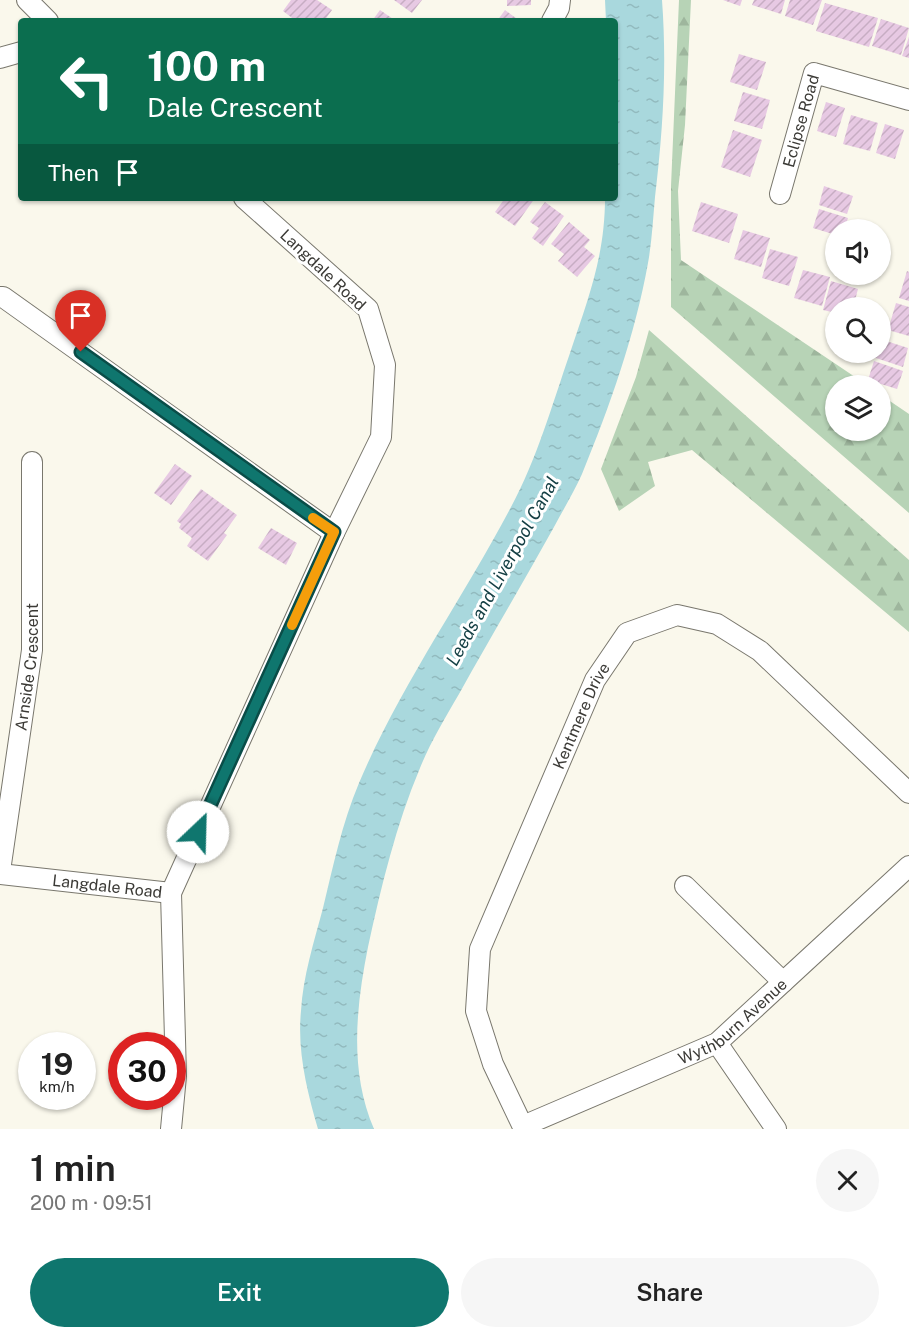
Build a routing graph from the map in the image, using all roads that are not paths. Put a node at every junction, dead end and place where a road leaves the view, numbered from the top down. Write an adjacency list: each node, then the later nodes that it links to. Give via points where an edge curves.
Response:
1 (27, 0): 3 (street)
2 (560, 0): 4 (street)
3 (45, 18)
4 (554, 18)
5 (18, 53): 6 (street)
6 (0, 58)
7 (909, 100): 8 (street, Eclipse Road, via 814,73)
8 (780, 194)
9 (247, 201): 12 (street, Langdale Road, via 368,309 385,365 381,437)
10 (0, 297): 12 (street)
11 (32, 462): 15 (street, Arnside Crescent, via 32,650)
12 (334, 532): 17 (street, Langdale Road)
13 (909, 793): 20 (street, Kentmere Drive, via 760,651 717,624 677,615 627,633 595,680 480,949 476,1011 493,1064)
14 (909, 866): 18 (street, Wythburn Avenue)
15 (0, 872): 17 (street, Langdale Road)
16 (685, 886): 18 (street)
17 (171, 893): 21 (street, via 176,1077)
18 (783, 982): 19 (street, Wythburn Avenue)
19 (717, 1043): 20 (street, Wythburn Avenue); 22 (street)
20 (524, 1127)
21 (171, 1129)
22 (776, 1129)

